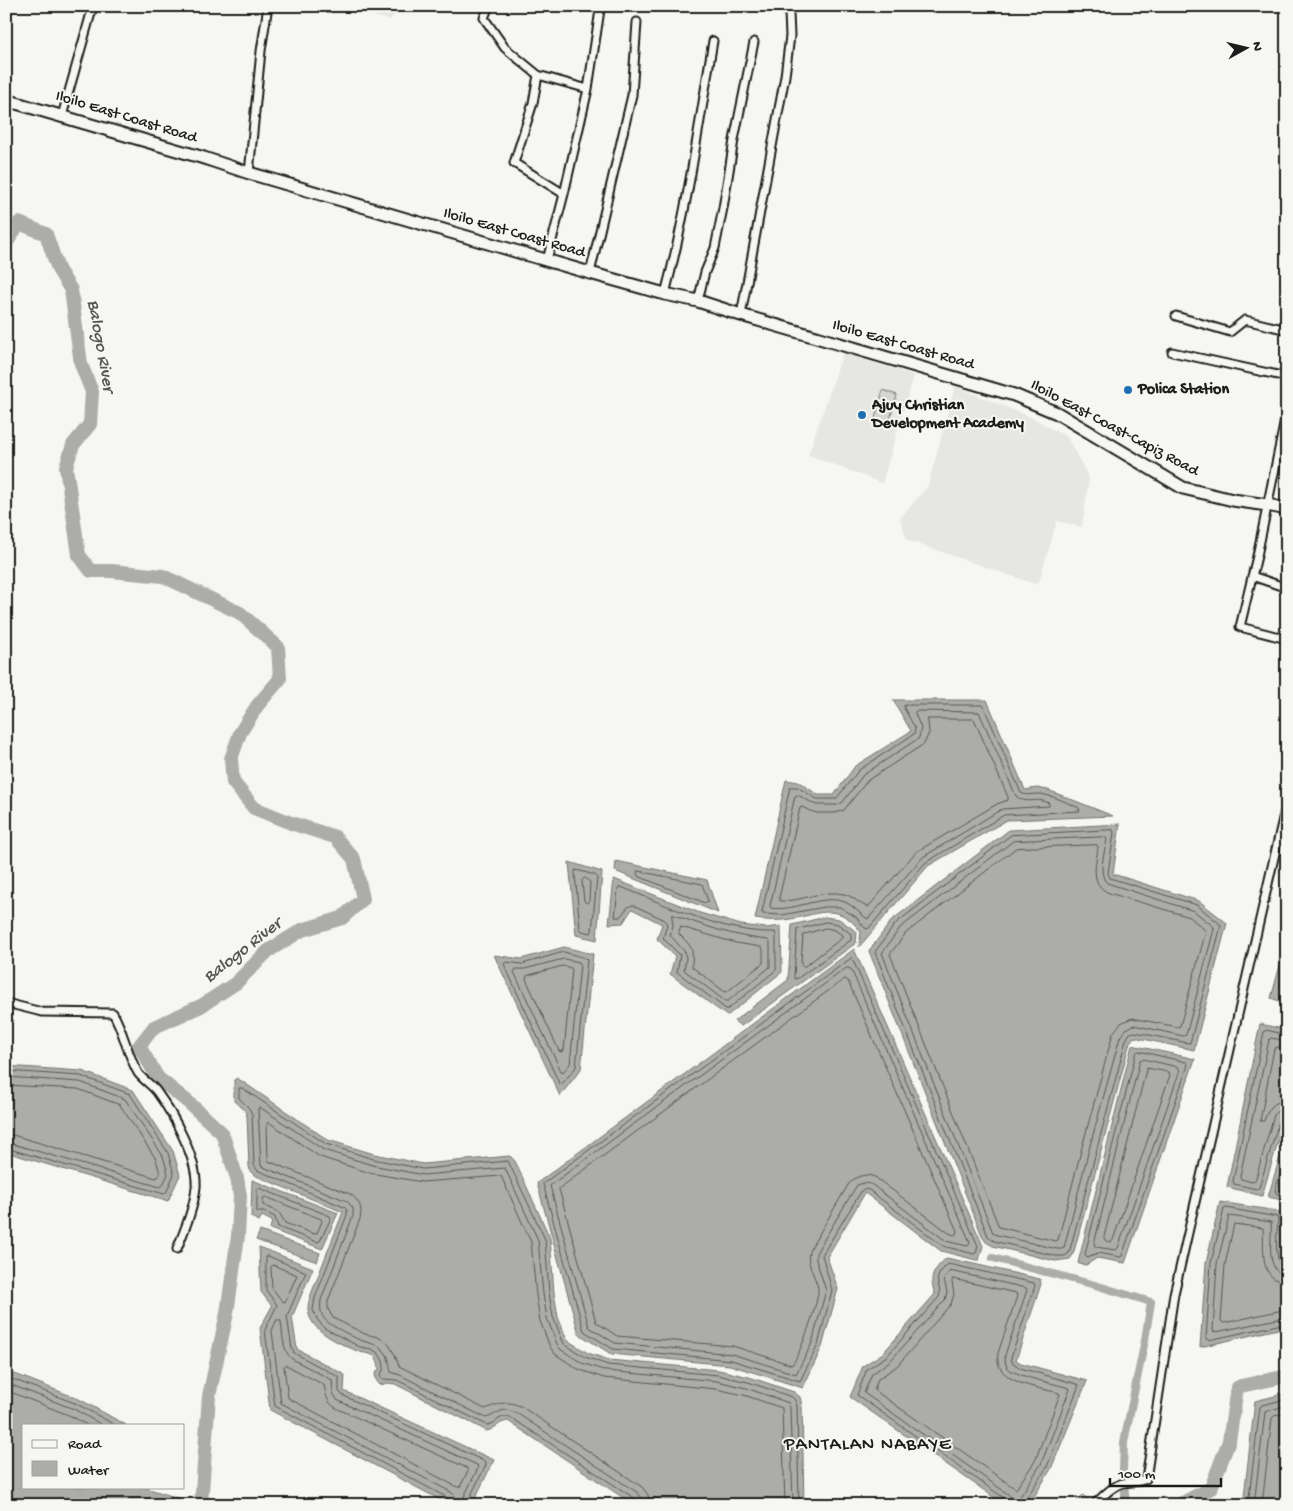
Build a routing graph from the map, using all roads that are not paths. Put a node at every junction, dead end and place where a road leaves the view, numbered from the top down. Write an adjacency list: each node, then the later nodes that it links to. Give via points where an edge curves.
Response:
1 (93, 6): 12 (street)
2 (268, 6): 13 (street)
3 (489, 6): 9 (street, via 484,18 505,48)
4 (786, 6): 19 (street, via 790,36 785,76)
5 (600, 10): 10 (street)
6 (638, 22): 16 (street, via 632,95)
7 (713, 41): 17 (street, via 685,208)
8 (754, 42): 18 (street, via 715,248)
9 (538, 76): 10 (street); 14 (street, via 514,163)
10 (588, 89): 14 (street)
11 (6, 100): 12 (main road, Iloilo East Coast Road)
12 (62, 116): 13 (main road, Iloilo East Coast Road)
13 (249, 173): 15 (main road, Iloilo East Coast Road)
14 (564, 194): 15 (street)
15 (547, 260): 16 (main road, Iloilo East Coast Road)
16 (590, 273): 17 (main road, Iloilo East Coast Road)
17 (665, 294): 18 (main road, Iloilo East Coast Road)
18 (698, 301): 19 (main road, Iloilo East Coast Road)
19 (742, 315): 24 (main road, Iloilo East Coast Road)
20 (1176, 316): 21 (street, via 1230,332 1245,320)
21 (1287, 330)
22 (1172, 352): 23 (street)
23 (1287, 377)
24 (1014, 395): 26 (main road, Iloilo East Coast-Capiz Road, via 1057,413 1184,488)
25 (1287, 410): 26 (street)
26 (1267, 505): 27 (main road, Iloilo East Coast-Capiz Road); 28 (street)
27 (1287, 509)
28 (1252, 576): 29 (street); 30 (street, via 1240,627)
29 (1287, 588)
30 (1287, 639)
31 (1287, 801): 34 (street, via 1174,1294 1146,1479 1122,1483)
32 (6, 1003): 33 (street, via 42,1012 113,1013 139,1074 156,1090 194,1164 196,1186 191,1214)
33 (177, 1249)
34 (1094, 1505)

